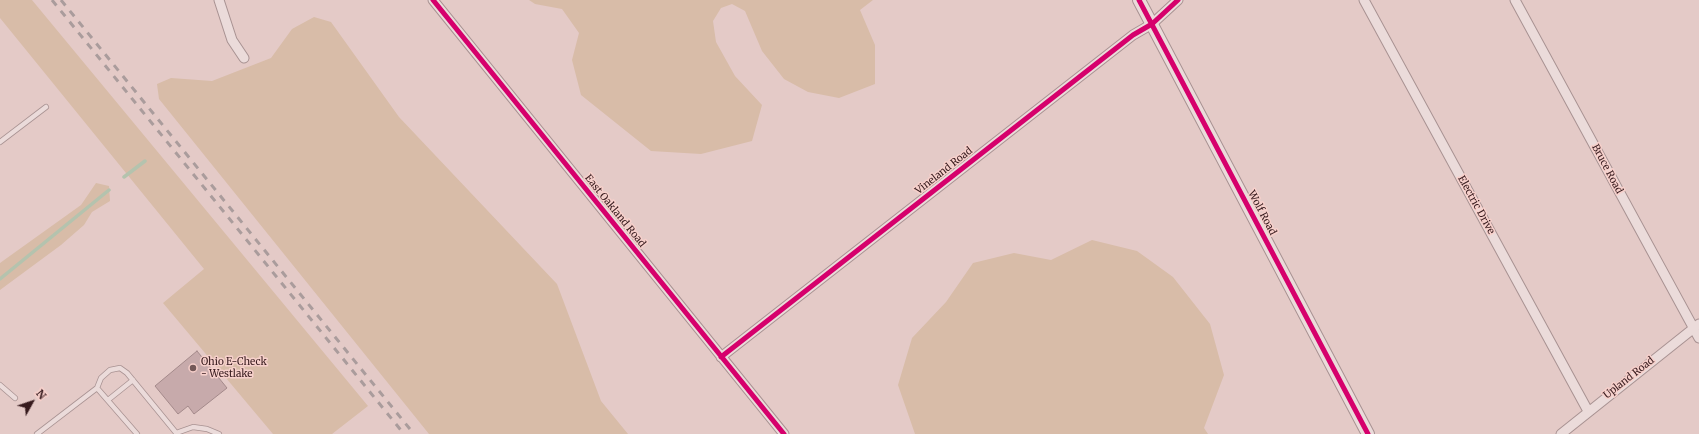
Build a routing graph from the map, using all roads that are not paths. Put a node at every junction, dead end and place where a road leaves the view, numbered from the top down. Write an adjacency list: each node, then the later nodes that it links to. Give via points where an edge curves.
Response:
1 (218, 0): 8 (street, via 232,40)
2 (433, 0): 13 (street, East Oakland Road)
3 (1139, 0): 7 (street, Wolf Road)
4 (1178, 0): 7 (street, Vineland Road)
5 (1364, 0): 19 (street, Electric Drive)
6 (1515, 0): 11 (street, Bruce Road)
7 (1152, 24): 13 (street, Vineland Road, via 1133,36); 25 (street, Wolf Road)
8 (244, 58)
9 (46, 106): 10 (lane)
10 (0, 142)
11 (1696, 326): 12 (street, Bruce Road); 19 (street, Upland Road)
12 (1699, 338)
13 (721, 357): 24 (street, East Oakland Road)
14 (132, 380): 16 (lane, via 120,368 110,370 101,378); 18 (lane); 20 (lane)
15 (0, 385): 17 (lane)
16 (97, 388): 18 (lane); 21 (lane)
17 (15, 398)
18 (108, 400): 22 (lane)
19 (1588, 411): 26 (street, Upland Road)
20 (177, 433): 23 (lane, via 193,427)
21 (37, 434)
22 (137, 434)
23 (219, 434)
24 (784, 434)
25 (1368, 434)
26 (1561, 434)

